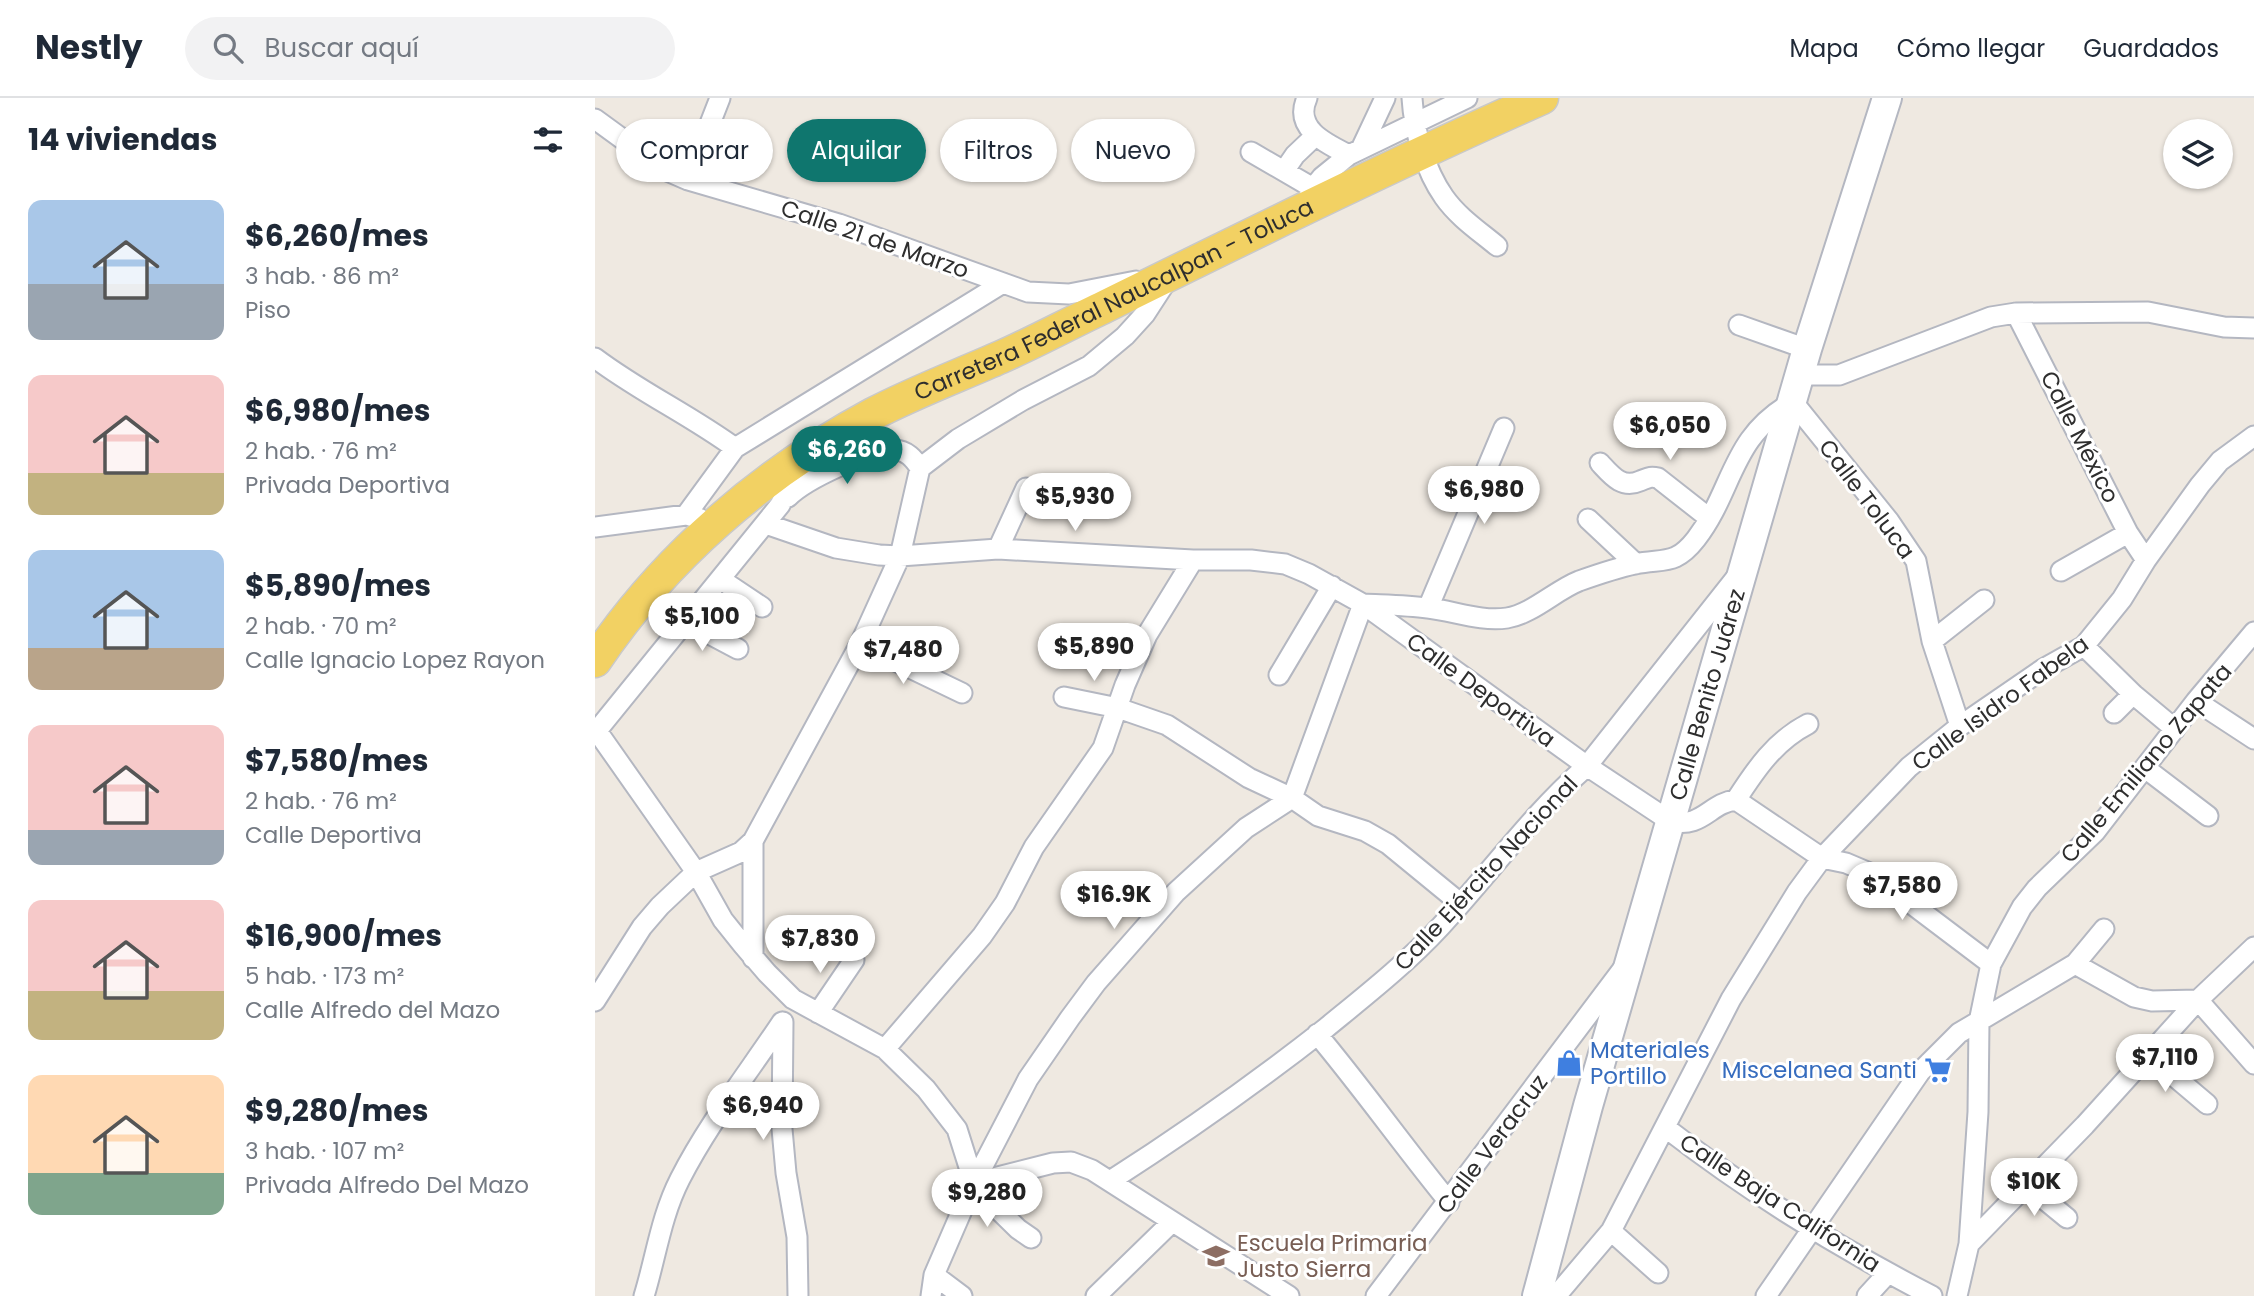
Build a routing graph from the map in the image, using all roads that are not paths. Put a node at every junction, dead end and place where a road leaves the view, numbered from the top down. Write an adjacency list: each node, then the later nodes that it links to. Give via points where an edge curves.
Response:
1 (720, 98): 10 (street)
2 (1307, 98): 12 (street, via 1305,119)
3 (1385, 98): 15 (street)
4 (1412, 98): 13 (street)
5 (1467, 98): 13 (street)
6 (1542, 98): 8 (main road, Carretera Federal Naucalpan - Toluca)
7 (1887, 98): 26 (main road, Calle Benito Juárez)
8 (1484, 110): 13 (main road, Carretera Federal Naucalpan - Toluca)
9 (595, 119): 11 (street, Calle 21 de Marzo)
10 (712, 119)
11 (616, 134)
12 (1315, 136): 15 (street); 16 (street)
13 (1418, 138): 15 (street); 18 (main road, Carretera Federal Naucalpan - Toluca); 19 (street, via 1443,197)
14 (1251, 152): 16 (street)
15 (1355, 152): 18 (street, via 1322,177)
16 (1285, 172): 18 (street)
17 (695, 182): 21 (street, Calle 21 de Marzo, via 839,224)
18 (1308, 198): 20 (main road, Carretera Federal Naucalpan - Toluca)
19 (1497, 246)
20 (1171, 274): 21 (street, Calle 21 de Marzo, via 1069,294 1028,292); 30 (main road, Carretera Federal Naucalpan - Toluca, via 874,414); 32 (street, via 1145,314 1089,366 958,439)
21 (1003, 283): 29 (street)
22 (2016, 313): 24 (street, via 2148,313); 26 (street, via 1991,317 1839,375); 41 (street, Calle México)
23 (1739, 325): 26 (street)
24 (2254, 328)
25 (595, 358): 29 (street)
26 (1800, 375): 36 (street, via 1754,433); 47 (main road, Calle Benito Juárez); 57 (street, Calle Toluca, via 1916,561)
27 (1504, 428): 54 (street)
28 (2254, 436): 45 (street, Calle Isidro Fabela, via 2220,461)
29 (735, 448): 35 (street)
30 (807, 453): 34 (street); 38 (main road, Carretera Federal Naucalpan - Toluca)
31 (1599, 463): 36 (street, via 1620,483 1658,478)
32 (920, 468): 34 (street, via 904,452 873,455 812,479); 43 (street)
33 (1026, 488): 42 (street)
34 (780, 505): 39 (street)
35 (686, 515): 38 (street); 40 (street)
36 (1709, 518): 46 (street, via 1682,554 1666,562)
37 (1588, 519): 46 (street)
38 (717, 521): 61 (main road, Carretera Federal Naucalpan - Toluca, via 662,575)
39 (766, 524): 43 (street, Calle Deportiva, via 836,548); 49 (street)
40 (596, 526)
41 (2128, 533): 45 (street, Calle México); 48 (street)
42 (998, 549): 43 (street, Calle Deportiva); 44 (street, Calle Deportiva)
43 (900, 556): 58 (street)
44 (1192, 560): 50 (street, Calle Deportiva, via 1285,564); 67 (street, via 1147,635)
45 (2146, 560): 59 (street, Calle Isidro Fabela)
46 (1636, 564): 54 (street, via 1576,582 1509,618)
47 (1747, 565): 74 (street, Calle Ejército Nacional); 79 (main road, Calle Benito Juárez)
48 (2061, 571)
49 (720, 579): 53 (street); 55 (street)
50 (1332, 586): 52 (street, Calle Deportiva); 62 (street)
51 (1984, 600): 57 (street)
52 (1363, 604): 54 (street); 74 (street, Calle Deportiva); 76 (street)
53 (762, 607)
54 (1428, 608)
55 (685, 621): 60 (street); 72 (street)
56 (2254, 632): 66 (street, Calle Emiliano Zapata)
57 (1932, 641): 70 (street, Calle Toluca)
58 (860, 644): 63 (street); 80 (street)
59 (2084, 646): 64 (street); 70 (street, Calle Isidro Fabela)
60 (737, 649)
61 (595, 661)
62 (1279, 675)
63 (962, 693)
64 (2133, 694): 68 (street); 71 (street)
65 (1063, 697): 67 (street)
66 (2196, 701): 71 (street, Calle Emiliano Zapata); 73 (street)
67 (1118, 708): 76 (street, via 1167,725 1249,778); 98 (street, via 1103,748 1034,847 1005,903)
68 (2114, 713)
69 (1808, 724): 77 (street, via 1776,745)
70 (1960, 726): 81 (street, Calle Isidro Fabela, via 1909,767)
71 (2175, 729): 75 (street, Calle Emiliano Zapata)
72 (596, 732): 82 (street)
73 (2254, 739)
74 (1587, 766): 79 (street, Calle Deportiva); 83 (street, Calle Ejército Nacional, via 1517,835)
75 (2145, 768): 78 (street); 89 (street, Calle Emiliano Zapata, via 2095,832 2022,907)
76 (1291, 798): 83 (street, via 1318,816 1365,831 1388,844); 104 (street, via 1246,828 1176,892 1096,984 1028,1079)
77 (1736, 800): 79 (street, via 1723,803 1695,822); 81 (street)
78 (2208, 816)
79 (1670, 821): 87 (main road, Calle Benito Juárez)
80 (753, 842): 82 (street); 86 (street)
81 (1822, 858): 89 (street, via 1872,874); 102 (street, Calle Isidro Fabela, via 1731,999)
82 (696, 872): 86 (street, via 723,920); 91 (street, via 642,927)
83 (1460, 903): 97 (street, Calle Ejército Nacional, via 1371,992)
84 (2104, 929): 90 (street)
85 (2254, 947): 93 (street)
86 (753, 958): 92 (street)
87 (1631, 958): 106 (street, Calle Veracruz); 123 (main road, Calle Benito Juárez)
88 (855, 960): 94 (street)
89 (1991, 964): 96 (street, Calle Emiliano Zapata)
90 (2074, 964): 93 (street, via 2134,997); 96 (street)
91 (597, 995)
92 (793, 999): 94 (street); 95 (street)
93 (2199, 1000): 99 (street); 100 (street)
94 (818, 1013): 98 (street)
95 (782, 1022): 116 (street, via 679,1179); 117 (street, via 782,1129 797,1237)
96 (1979, 1022): 109 (street, via 1959,1033 1920,1072); 112 (street, Calle Emiliano Zapata)
97 (1317, 1034): 103 (street, Calle Ejército Nacional, via 1219,1108); 106 (street)
98 (885, 1049): 104 (street, via 926,1089 957,1129)
99 (2149, 1055): 101 (street); 105 (street)
100 (2254, 1064)
101 (2207, 1104)
102 (1666, 1128): 109 (street, Calle Baja California); 110 (street, Calle Isidro Fabela)
103 (1110, 1181): 104 (street, via 1071,1162 1026,1168); 108 (street)
104 (973, 1184): 111 (street); 115 (street)
105 (2028, 1186): 107 (street); 112 (street)
106 (1449, 1202): 122 (street, Calle Veracruz)
107 (2067, 1218)
108 (1172, 1222): 120 (street); 121 (street)
109 (1813, 1229): 114 (street, Calle Baja California); 125 (street)
110 (1611, 1231): 113 (street); 124 (street, Calle Isidro Fabela)
111 (1031, 1238)
112 (1969, 1244): 128 (street, Calle Emiliano Zapata)
113 (1658, 1273)
114 (1888, 1273): 126 (street); 127 (street, Calle Baja California)
115 (935, 1275): 118 (street); 119 (street)
116 (644, 1296)
117 (798, 1296)
118 (931, 1296)
119 (962, 1296)
120 (1096, 1296)
121 (1289, 1296)
122 (1376, 1296)
123 (1537, 1296)
124 (1556, 1296)
125 (1766, 1296)
126 (1867, 1296)
127 (1932, 1296)
128 (1957, 1296)

